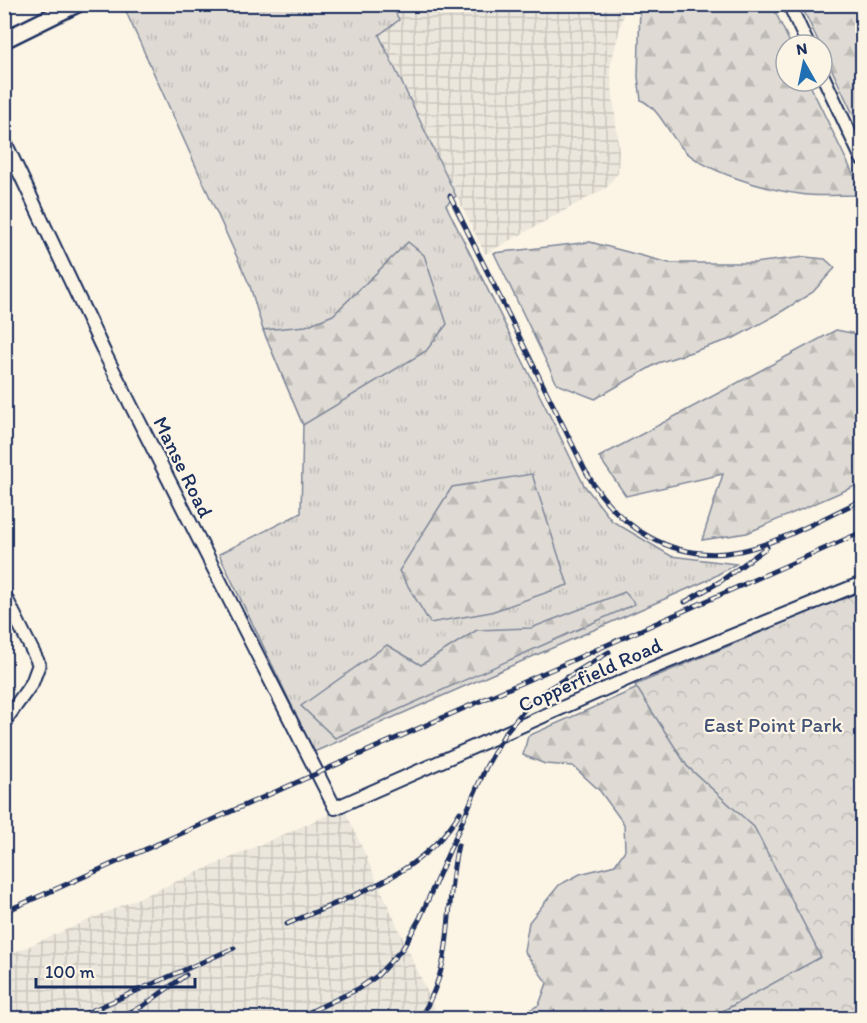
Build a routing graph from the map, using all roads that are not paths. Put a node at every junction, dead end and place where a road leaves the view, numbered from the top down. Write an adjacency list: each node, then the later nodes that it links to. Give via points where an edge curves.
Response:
1 (77, 4): 4 (street)
2 (789, 4): 3 (street)
3 (802, 33)
4 (4, 40)
5 (831, 93): 7 (street)
6 (4, 140): 11 (street, Manse Road, via 105,354)
7 (862, 159)
8 (862, 583): 11 (street, Copperfield Road, via 650,669)
9 (4, 594): 10 (street, via 39,664 32,683)
10 (4, 722)
11 (335, 808)

